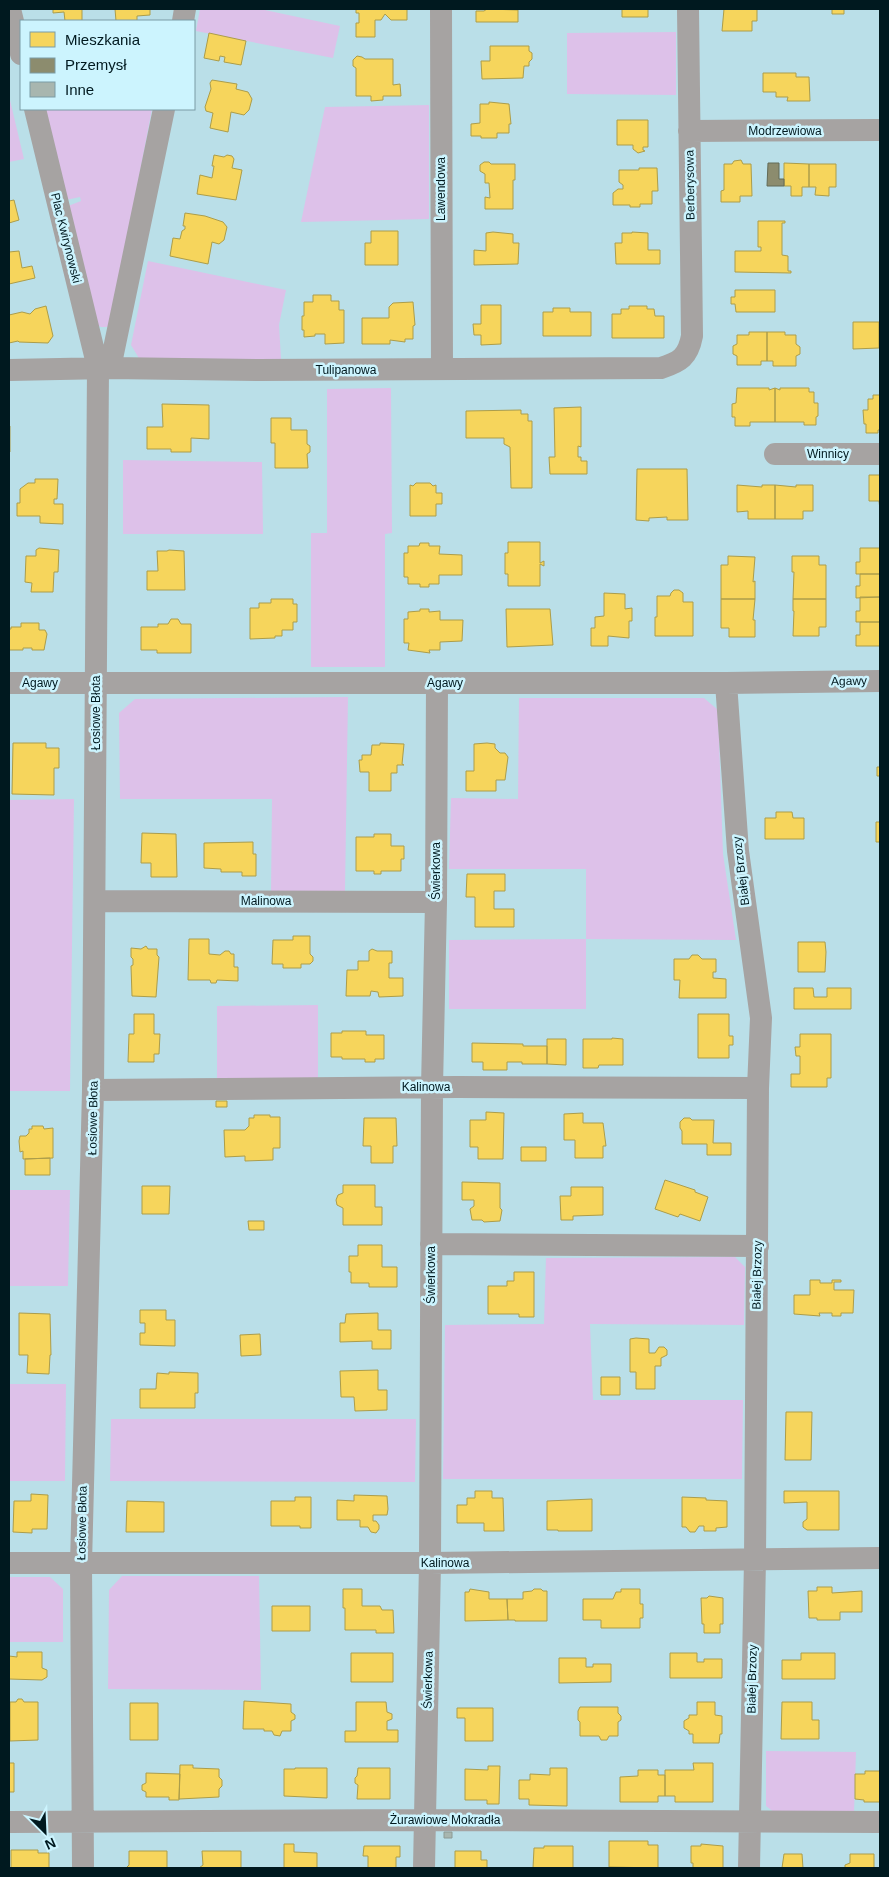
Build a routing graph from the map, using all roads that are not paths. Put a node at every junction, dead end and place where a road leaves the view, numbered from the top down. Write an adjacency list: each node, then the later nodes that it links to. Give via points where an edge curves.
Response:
1 (10, 9): 4 (street)
2 (441, 9): 11 (street, Lawendowa)
3 (688, 9): 8 (street, Berberysowa)
4 (20, 50)
5 (35, 110): 10 (street, Plac Kwirynowski)
6 (164, 110): 10 (street)
7 (880, 130): 8 (street, Modrzewiowa)
8 (690, 131): 9 (street, Berberysowa, via 692,336 690,348)
9 (682, 359): 11 (street, Tulipanowa, via 661,368)
10 (104, 368): 11 (street, Tulipanowa); 12 (street, Tulipanowa); 19 (street, Łosiowe Błota)
11 (442, 369)
12 (9, 370)
13 (775, 454): 14 (street, Winnicy)
14 (880, 454)
15 (880, 680): 18 (street, Agawy)
16 (9, 683): 19 (street, Agawy)
17 (437, 683): 18 (street, Agawy); 19 (street, Agawy); 21 (street, Świerkowa)
18 (726, 683): 23 (street, Białej Brzozy, via 738,851 761,1018)
19 (96, 684): 20 (street, Łosiowe Błota)
20 (96, 901): 21 (street, Malinowa); 24 (street, Łosiowe Błota)
21 (436, 902): 22 (street, Świerkowa)
22 (432, 1087): 23 (street, Kalinowa); 24 (street, Kalinowa); 25 (street, Świerkowa)
23 (758, 1088): 26 (street, Białej Brzozy)
24 (93, 1090): 31 (street, Łosiowe Błota)
25 (431, 1244): 26 (street); 30 (street, Świerkowa)
26 (758, 1246): 28 (street, Białej Brzozy)
27 (880, 1558): 28 (street, Kalinowa)
28 (754, 1560): 30 (street, Kalinowa); 35 (street, Białej Brzozy)
29 (9, 1563): 31 (street, Kalinowa)
30 (430, 1563): 31 (street, Kalinowa); 32 (street, Świerkowa)
31 (81, 1564): 34 (street, Łosiowe Błota)
32 (425, 1820): 34 (street, Żurawiowe Mokradła); 35 (street, Żurawiowe Mokradła); 38 (street, Świerkowa)
33 (9, 1822): 34 (street, Żurawiowe Mokradła)
34 (83, 1822): 37 (street, Łosiowe Błota)
35 (750, 1822): 36 (street, Żurawiowe Mokradła); 39 (street, Białej Brzozy)
36 (880, 1822)
37 (82, 1868)
38 (424, 1868)
39 (750, 1868)

